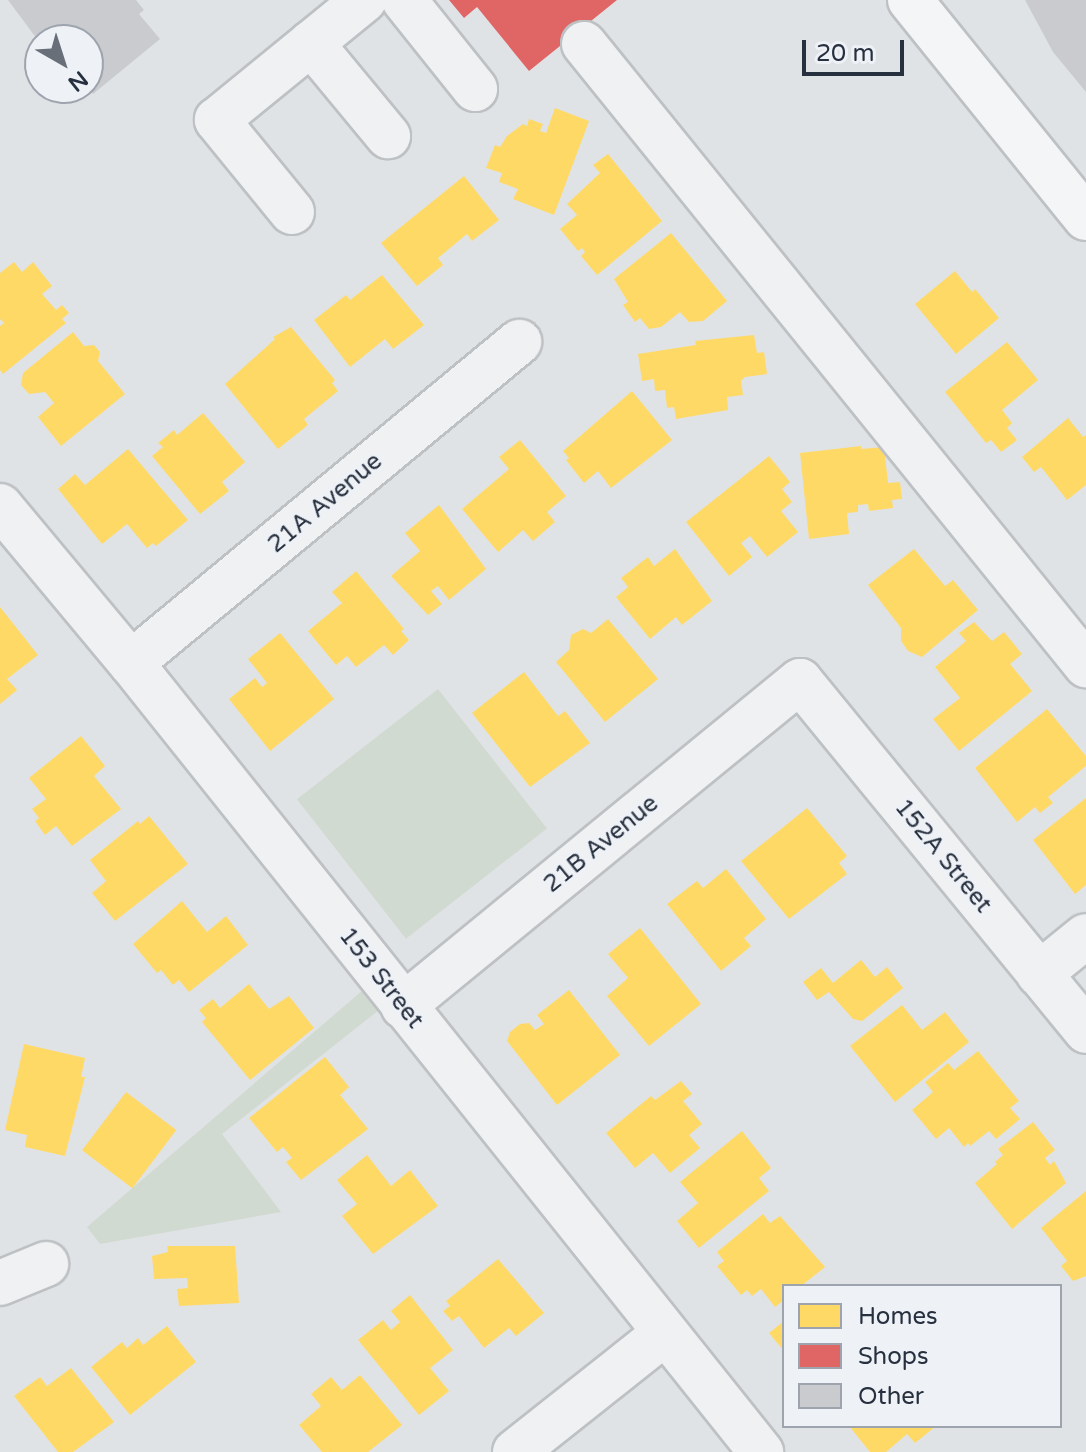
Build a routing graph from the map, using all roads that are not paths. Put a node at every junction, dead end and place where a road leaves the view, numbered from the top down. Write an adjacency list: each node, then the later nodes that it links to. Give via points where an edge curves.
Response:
1 (364, 0): 4 (street)
2 (404, 0): 6 (street)
3 (910, 0): 9 (main road)
4 (311, 43): 7 (street); 8 (street, via 217,120)
5 (584, 44): 13 (street)
6 (475, 89)
7 (388, 136)
8 (292, 212)
9 (1086, 218)
10 (519, 342): 12 (street, 21A Avenue)
11 (0, 506): 12 (street, 153 Street)
12 (131, 663): 17 (street, 153 Street)
13 (1086, 665)
14 (800, 681): 16 (street, 152A Street); 17 (street, 21B Avenue)
15 (1086, 936): 16 (street)
16 (1039, 974): 18 (street, 152A Street)
17 (403, 1006): 21 (street, 153 Street)
18 (1086, 1031)
19 (46, 1264): 20 (street)
20 (0, 1283)
21 (665, 1333): 22 (street); 23 (street, 153 Street)
22 (515, 1452)
23 (761, 1452)

